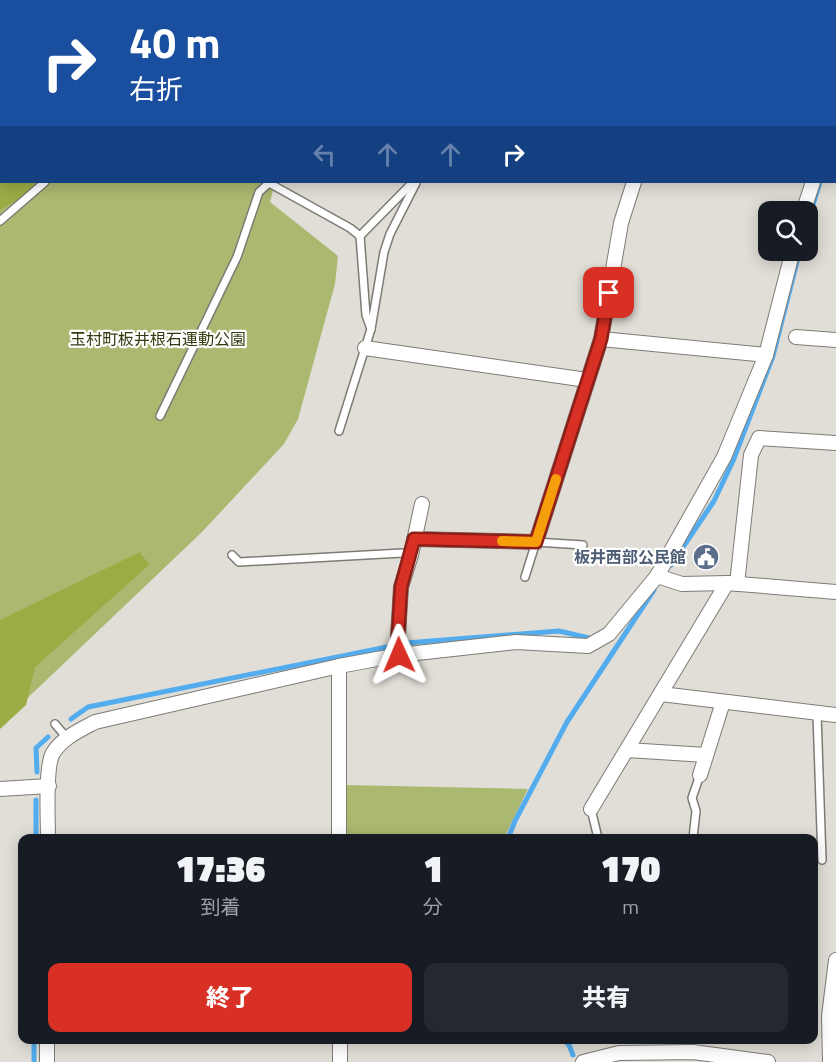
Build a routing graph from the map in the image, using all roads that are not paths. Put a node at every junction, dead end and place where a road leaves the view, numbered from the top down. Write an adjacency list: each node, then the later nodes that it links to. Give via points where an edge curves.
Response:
1 (44, 183): 8 (lane)
2 (266, 183): 9 (lane); 18 (lane, via 259,192 237,257)
3 (414, 183): 9 (lane)
4 (415, 183): 11 (lane, via 387,243)
5 (633, 183): 13 (street, via 621,223)
6 (813, 183): 7 (street)
7 (807, 201)
8 (0, 221)
9 (360, 236): 11 (lane, via 366,315)
10 (790, 261): 16 (street)
11 (371, 329): 15 (lane)
12 (796, 338): 14 (street)
13 (601, 339): 16 (street); 17 (street)
14 (836, 340)
15 (365, 348): 17 (street); 19 (lane)
16 (766, 355): 27 (street, via 724,457)
17 (587, 380): 23 (street)
18 (160, 416)
19 (339, 431)
20 (836, 443): 29 (street, via 759,438 751,455)
21 (422, 504): 22 (street)
22 (414, 539): 23 (street); 26 (street)
23 (536, 542): 24 (lane); 28 (lane)
24 (583, 545)
25 (232, 555): 26 (lane, via 239,562)
26 (411, 555): 31 (street, via 401,587)
27 (657, 576): 29 (street, via 682,584); 31 (street, via 609,634 588,646 516,642)
28 (525, 577)
29 (732, 584): 30 (street); 33 (street)
30 (836, 592)
31 (399, 655): 32 (street)
32 (339, 666): 38 (street, via 122,714 94,722); 46 (street)
33 (661, 694): 34 (street); 39 (street)
34 (723, 702): 35 (street); 40 (street)
35 (817, 714): 36 (street); 49 (lane)
36 (836, 715)
37 (55, 724): 38 (lane)
38 (67, 738): 42 (street, via 51,755)
39 (627, 750): 40 (street); 44 (street)
40 (706, 755): 41 (street)
41 (700, 775): 48 (lane, via 692,798 696,811)
42 (49, 786): 43 (street); 45 (street)
43 (0, 789)
44 (591, 809): 47 (lane)
45 (48, 834)
46 (339, 834)
47 (597, 834)
48 (693, 834)
49 (822, 860)
50 (836, 960): 57 (street, via 829,1016)
51 (47, 1044): 53 (street)
52 (340, 1044): 54 (street)
53 (47, 1062)
54 (340, 1062)
55 (583, 1062): 56 (street, via 619,1053 693,1052)
56 (768, 1062)
57 (830, 1062)

